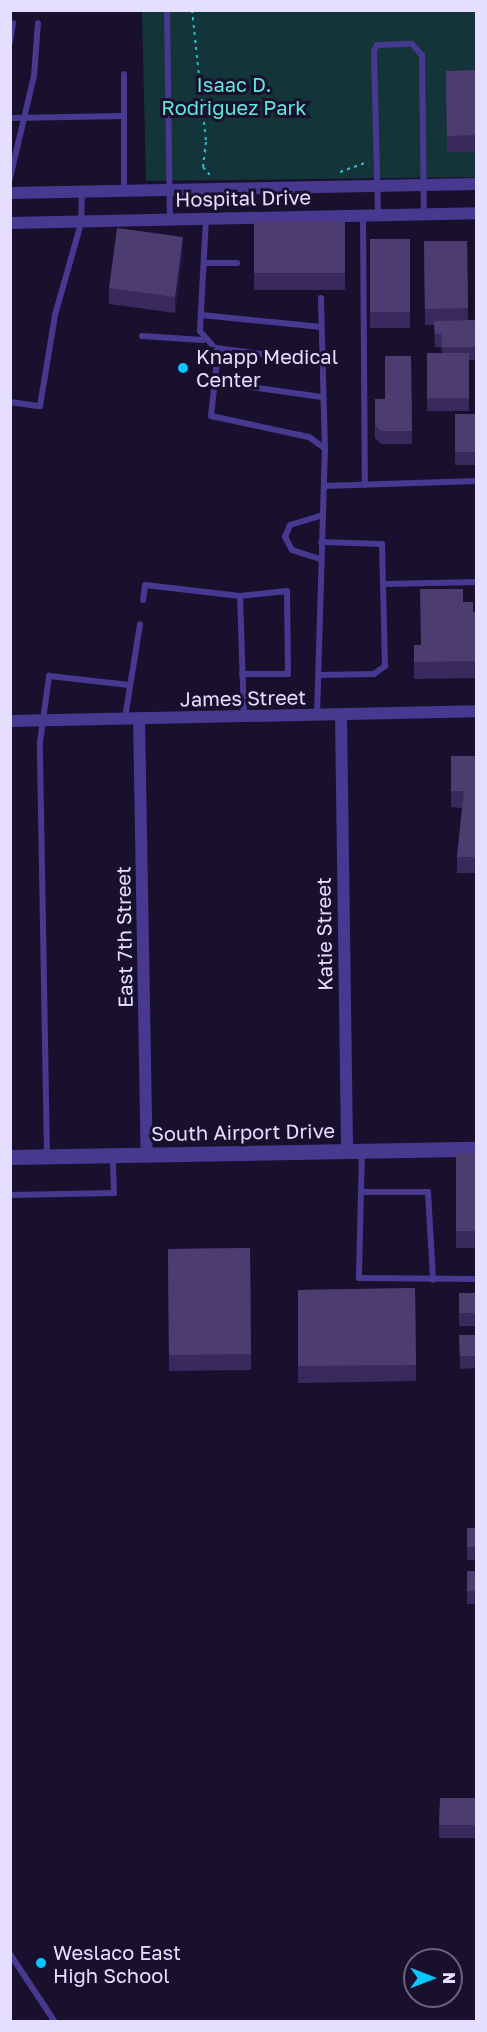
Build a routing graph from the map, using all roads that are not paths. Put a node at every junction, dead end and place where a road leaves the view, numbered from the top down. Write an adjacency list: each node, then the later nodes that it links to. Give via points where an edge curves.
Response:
1 (167, 10): 13 (lane)
2 (12, 23): 4 (lane)
3 (38, 23): 8 (lane)
4 (10, 42)
5 (124, 74): 6 (lane)
6 (124, 116): 8 (lane); 14 (lane)
7 (10, 118): 8 (lane)
8 (24, 118): 9 (lane)
9 (10, 178)
10 (477, 184): 11 (street, Hospital Drive)
11 (424, 185): 12 (street, Hospital Drive); 12 (lane, via 420,46 377,45 374,51); 18 (lane)
12 (378, 186): 13 (street, Hospital Drive); 20 (lane)
13 (169, 190): 14 (street, Hospital Drive); 22 (lane)
14 (124, 191): 15 (street, Hospital Drive)
15 (82, 192): 16 (street, Hospital Drive); 24 (lane)
16 (10, 193)
17 (477, 213): 18 (street, Hospital Drive)
18 (424, 214): 20 (street, Hospital Drive)
19 (363, 215): 20 (street, Hospital Drive); 21 (street, Hospital Drive); 39 (lane)
20 (378, 215)
21 (206, 219): 22 (street, Hospital Drive); 25 (lane)
22 (170, 220): 24 (street, Hospital Drive)
23 (10, 223): 24 (street, Hospital Drive)
24 (81, 223): 36 (lane, via 55,315 40,406)
25 (204, 263): 26 (lane); 28 (lane)
26 (237, 263)
27 (321, 298): 29 (lane)
28 (201, 315): 29 (lane); 31 (lane)
29 (321, 327): 33 (lane)
30 (142, 336): 31 (lane)
31 (203, 340): 32 (lane)
32 (216, 348): 33 (lane); 34 (lane)
33 (322, 362): 35 (lane)
34 (215, 382): 35 (lane); 37 (lane, via 211,416 217,420 309,437)
35 (322, 397): 37 (lane)
36 (10, 402)
37 (323, 447): 40 (lane)
38 (477, 481): 39 (lane)
39 (365, 484): 40 (lane)
40 (324, 486): 41 (lane)
41 (322, 515): 42 (lane); 43 (lane, via 290,525 285,537 289,549)
42 (321, 542): 43 (lane); 45 (lane, via 382,544)
43 (320, 559): 50 (lane)
44 (477, 582): 45 (lane)
45 (385, 584): 50 (lane, via 381,673)
46 (240, 596): 47 (lane, via 146,585); 49 (lane); 49 (lane, via 287,591 288,674)
47 (143, 600)
48 (140, 624): 51 (lane)
49 (242, 674): 55 (lane)
50 (319, 675): 53 (lane)
51 (129, 685): 57 (lane); 58 (lane, via 49,676)
52 (477, 711): 54 (street, James Street)
53 (317, 716): 54 (street, James Street); 55 (street, James Street)
54 (341, 716): 61 (street, Katie Street)
55 (244, 717): 56 (street, James Street)
56 (139, 718): 57 (street, James Street); 62 (street, East 7th Street)
57 (124, 719): 58 (street, James Street)
58 (43, 720): 59 (street, James Street); 63 (lane)
59 (10, 721)
60 (477, 1149): 61 (street, South Airport Drive)
61 (354, 1151): 62 (street, South Airport Drive); 66 (lane)
62 (147, 1155): 64 (street, South Airport Drive)
63 (47, 1156): 64 (street, South Airport Drive); 65 (street, South Airport Drive)
64 (113, 1156): 67 (lane, via 114,1193)
65 (10, 1157)
66 (361, 1192): 69 (lane, via 428,1192); 69 (lane, via 359,1278)
67 (10, 1194)
68 (477, 1279): 69 (lane)
69 (433, 1280)
70 (10, 1954): 71 (lane)
71 (55, 2022)

